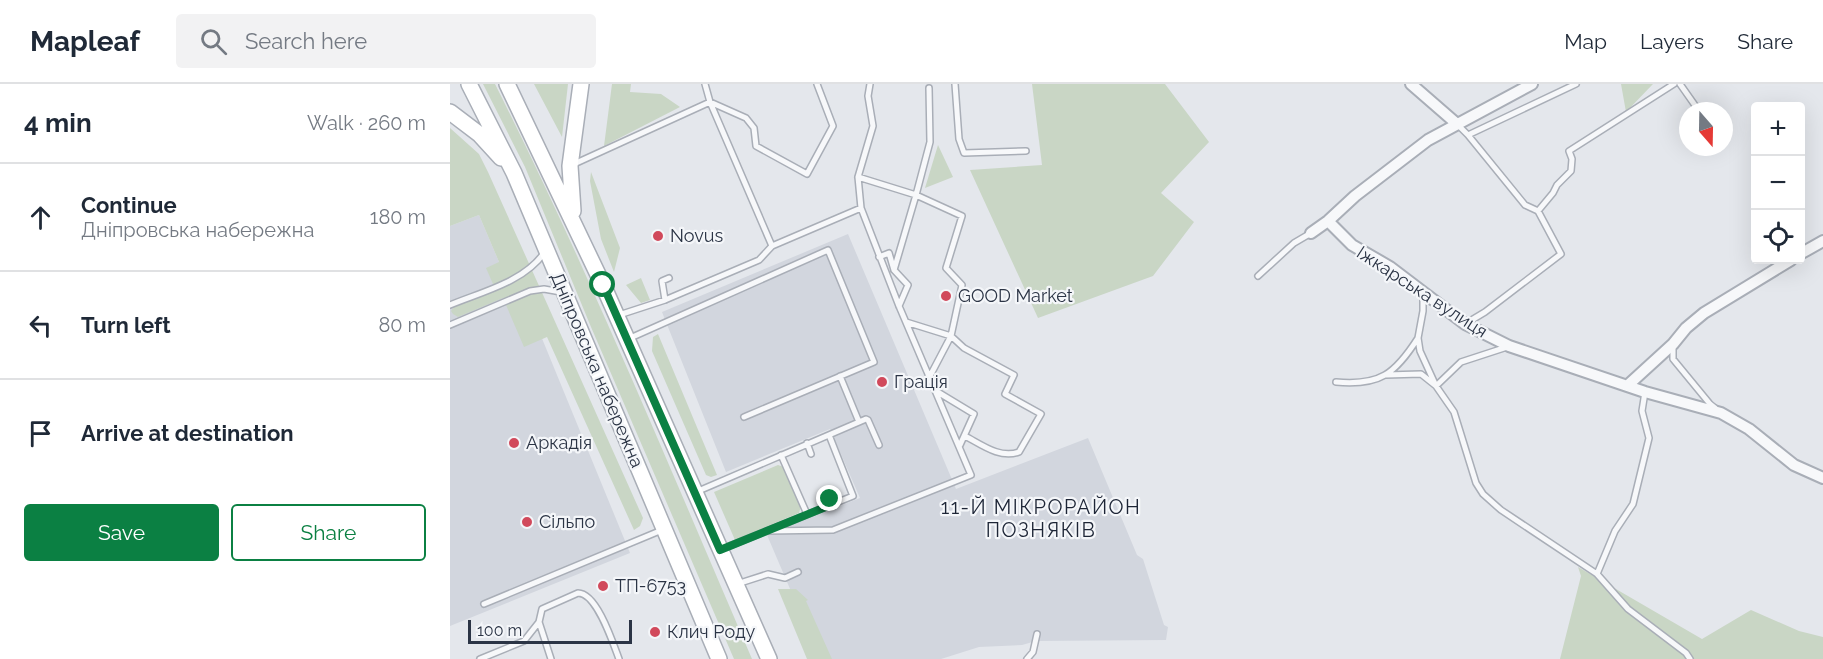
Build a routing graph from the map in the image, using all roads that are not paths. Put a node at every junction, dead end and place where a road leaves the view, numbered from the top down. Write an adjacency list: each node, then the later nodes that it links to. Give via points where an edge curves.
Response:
1 (469, 84): 21 (main road, Дніпровська набережна)
2 (507, 84): 27 (main road)
3 (581, 84): 20 (main road)
4 (705, 84): 14 (lane)
5 (817, 84): 14 (lane, via 833,126 807,174 756,146 754,128 746,118)
6 (870, 84): 22 (lane, via 873,126)
7 (955, 84): 19 (lane, via 959,140 964,153)
8 (1411, 84): 17 (street)
9 (1532, 84): 17 (street)
10 (1576, 84): 18 (lane)
11 (1674, 84): 25 (lane, via 1569,151 1571,171)
12 (1680, 84): 15 (lane)
13 (929, 88): 23 (lane, via 930,142)
14 (710, 102): 20 (lane); 30 (lane)
15 (1693, 102)
16 (450, 112): 21 (main road, via 479,134)
17 (1457, 124): 18 (lane); 26 (street, via 1409,154)
18 (1468, 135): 25 (lane, via 1525,205)
19 (1026, 151)
20 (570, 166): 27 (main road)
21 (514, 173): 31 (main road, Дніпровська набережна)
22 (858, 177): 23 (lane); 24 (lane)
23 (916, 195): 35 (lane); 47 (lane, via 962,216 946,268 962,285)
24 (861, 208): 30 (lane); 33 (lane)
25 (1538, 211): 45 (lane, via 1561,254)
26 (1328, 221): 28 (street); 38 (street, Іжкарська вулиця, via 1352,245)
27 (575, 225): 43 (main road)
28 (1311, 233): 36 (lane)
29 (1823, 241): 32 (street)
30 (772, 246): 40 (lane, via 759,260)
31 (546, 249): 39 (main road, Дніпровська набережна); 41 (lane, via 530,269)
32 (1805, 251)
33 (879, 257): 35 (lane, via 889,253); 42 (lane)
34 (1785, 264): 50 (street, via 1704,314)
35 (894, 270): 42 (lane, via 908,285)
36 (1258, 276)
37 (669, 278): 40 (lane, via 662,281)
38 (1423, 292): 45 (street, Іжкарська вулиця); 48 (lane)
39 (565, 293): 46 (lane, via 535,289); 73 (main road, Дніпровська набережна)
40 (665, 300): 43 (lane)
41 (450, 305)
42 (899, 306): 44 (lane)
43 (617, 315): 49 (main road)
44 (906, 322): 47 (lane); 54 (lane)
45 (1465, 324): 51 (street, Іжкарська вулиця)
46 (450, 325)
47 (951, 336): 54 (lane); 64 (lane, via 964,348 1014,375 1005,394 1041,414 1019,452 1011,455 1002,455)
48 (1418, 338): 52 (lane, via 1404,360); 56 (lane)
49 (628, 339): 53 (lane, via 828,250 874,362); 71 (main road)
50 (1673, 344): 57 (street); 60 (lane, via 1672,359)
51 (1509, 346): 56 (lane, via 1461,362); 57 (street, Іжкарська вулиця)
52 (1386, 375): 55 (lane, via 1358,384); 56 (lane, via 1421,374)
53 (840, 376): 61 (lane); 62 (lane)
54 (930, 376): 58 (lane)
55 (1336, 382)
56 (1436, 386): 77 (lane, via 1454,412 1483,494)
57 (1627, 386): 59 (street, Іжкарська вулиця)
58 (936, 391): 64 (lane, via 974,414); 67 (lane)
59 (1645, 392): 60 (street, Іжкарська вулиця); 77 (lane, via 1642,411 1649,438 1633,504 1615,531)
60 (1721, 413): 70 (street, Іжкарська вулиця, via 1749,429 1794,465)
61 (744, 417)
62 (859, 422): 63 (lane); 66 (lane, via 868,420)
63 (829, 435): 65 (lane); 72 (lane, via 854,494)
64 (965, 436): 67 (lane)
65 (807, 443): 68 (lane); 69 (lane)
66 (879, 445)
67 (960, 445): 74 (lane, via 971,475 833,530)
68 (811, 454)
69 (781, 455): 71 (lane); 72 (lane)
70 (1823, 478)
71 (695, 492): 75 (main road)
72 (807, 514): 74 (lane)
73 (663, 529): 79 (lane); 85 (main road, Дніпровська набережна)
74 (767, 531): 75 (lane)
75 (720, 550): 78 (main road)
76 (798, 572): 78 (lane, via 785,578 768,574)
77 (1597, 574): 88 (lane, via 1628,609)
78 (735, 584): 86 (main road)
79 (484, 604)
80 (539, 622): 82 (lane, via 524,641); 83 (lane); 84 (lane, via 546,605 583,593 603,617)
81 (1037, 634): 87 (lane)
82 (480, 659)
83 (551, 659)
84 (620, 659)
85 (719, 659)
86 (769, 659)
87 (1027, 659)
88 (1690, 659)

